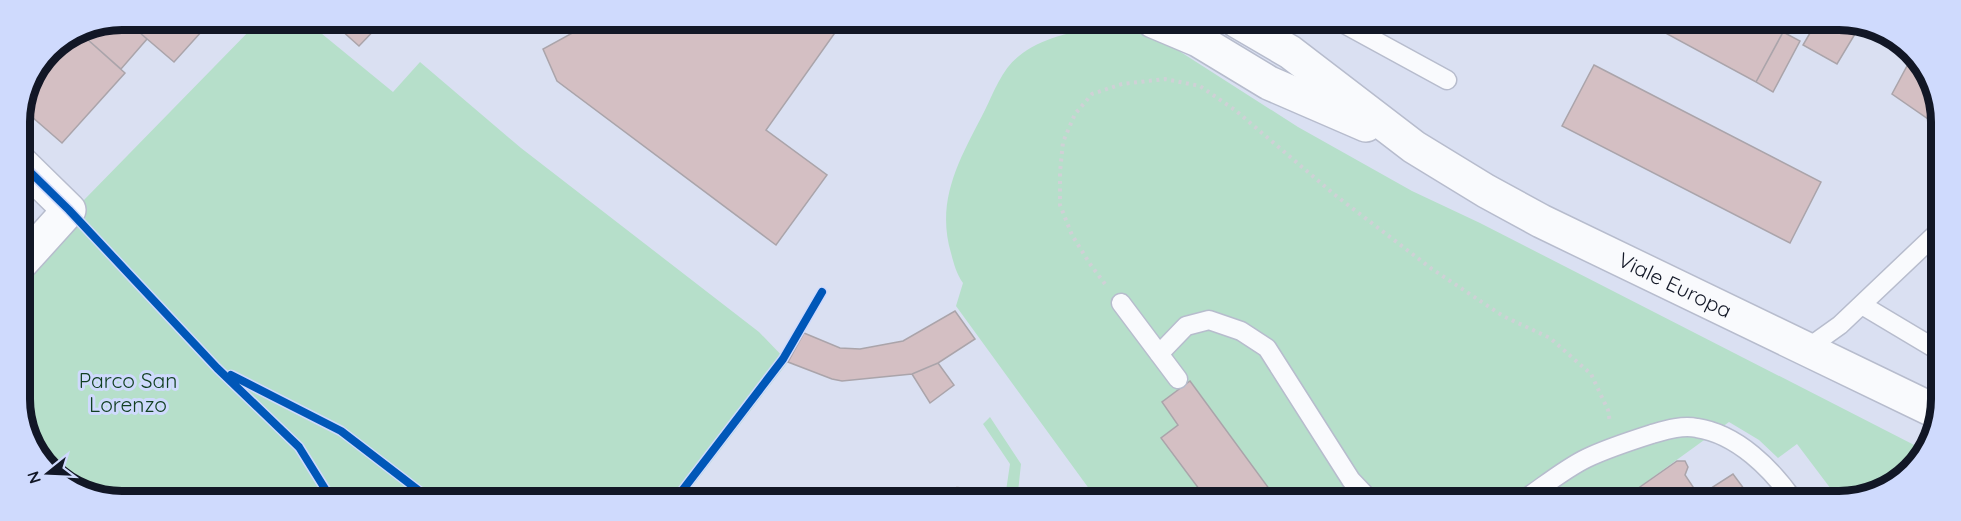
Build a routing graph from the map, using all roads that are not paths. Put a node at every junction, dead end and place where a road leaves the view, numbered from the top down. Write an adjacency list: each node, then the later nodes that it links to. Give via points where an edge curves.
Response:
1 (1174, 30): 5 (main road, Viale Europa, via 1269,83)
2 (1252, 30): 5 (main road, Viale Europa, via 1290,52)
3 (1355, 30): 4 (lane)
4 (1447, 80)
5 (1414, 147): 12 (main road, Viale Europa, via 1541,221)
6 (30, 172): 8 (main road, via 69,210)
7 (1931, 240): 10 (lane)
8 (30, 253)
9 (1121, 303): 13 (lane)
10 (1862, 305): 11 (lane); 12 (lane)
11 (1931, 346)
12 (1805, 350): 15 (main road, Viale Europa)
13 (1159, 354): 14 (lane); 16 (lane, via 1186,326 1209,320 1241,331 1267,348)
14 (1178, 379)
15 (1930, 408)
16 (1362, 491)
17 (1537, 491): 18 (lane, via 1586,458 1615,446 1672,428 1697,428 1723,436 1747,450)
18 (1787, 491)

